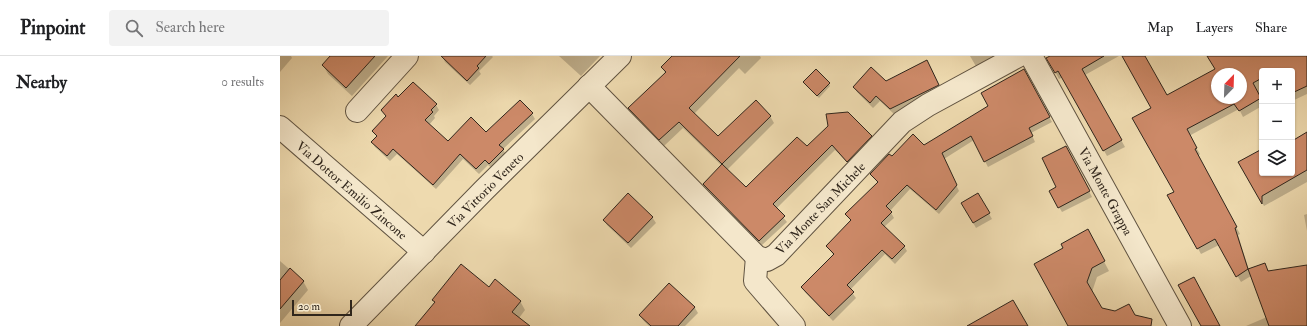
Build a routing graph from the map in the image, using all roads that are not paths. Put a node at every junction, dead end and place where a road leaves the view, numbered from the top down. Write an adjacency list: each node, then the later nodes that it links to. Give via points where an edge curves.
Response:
1 (407, 56): 6 (street)
2 (620, 56): 5 (street, Via Vittorio Veneto)
3 (1018, 56): 9 (street, Via Monte San Michele, via 902,122 776,255 767,260)
4 (1031, 56): 12 (street, Via Monte Grappa)
5 (589, 86): 8 (street, Via Vittorio Veneto); 9 (street, Via Monte San Michele)
6 (357, 111)
7 (280, 127): 8 (street, Via Dottor Emilio Zincone)
8 (424, 252): 10 (street, Via Vittorio Veneto)
9 (757, 257): 11 (street, via 755,281)
10 (352, 326)
11 (794, 326)
12 (1180, 326)

